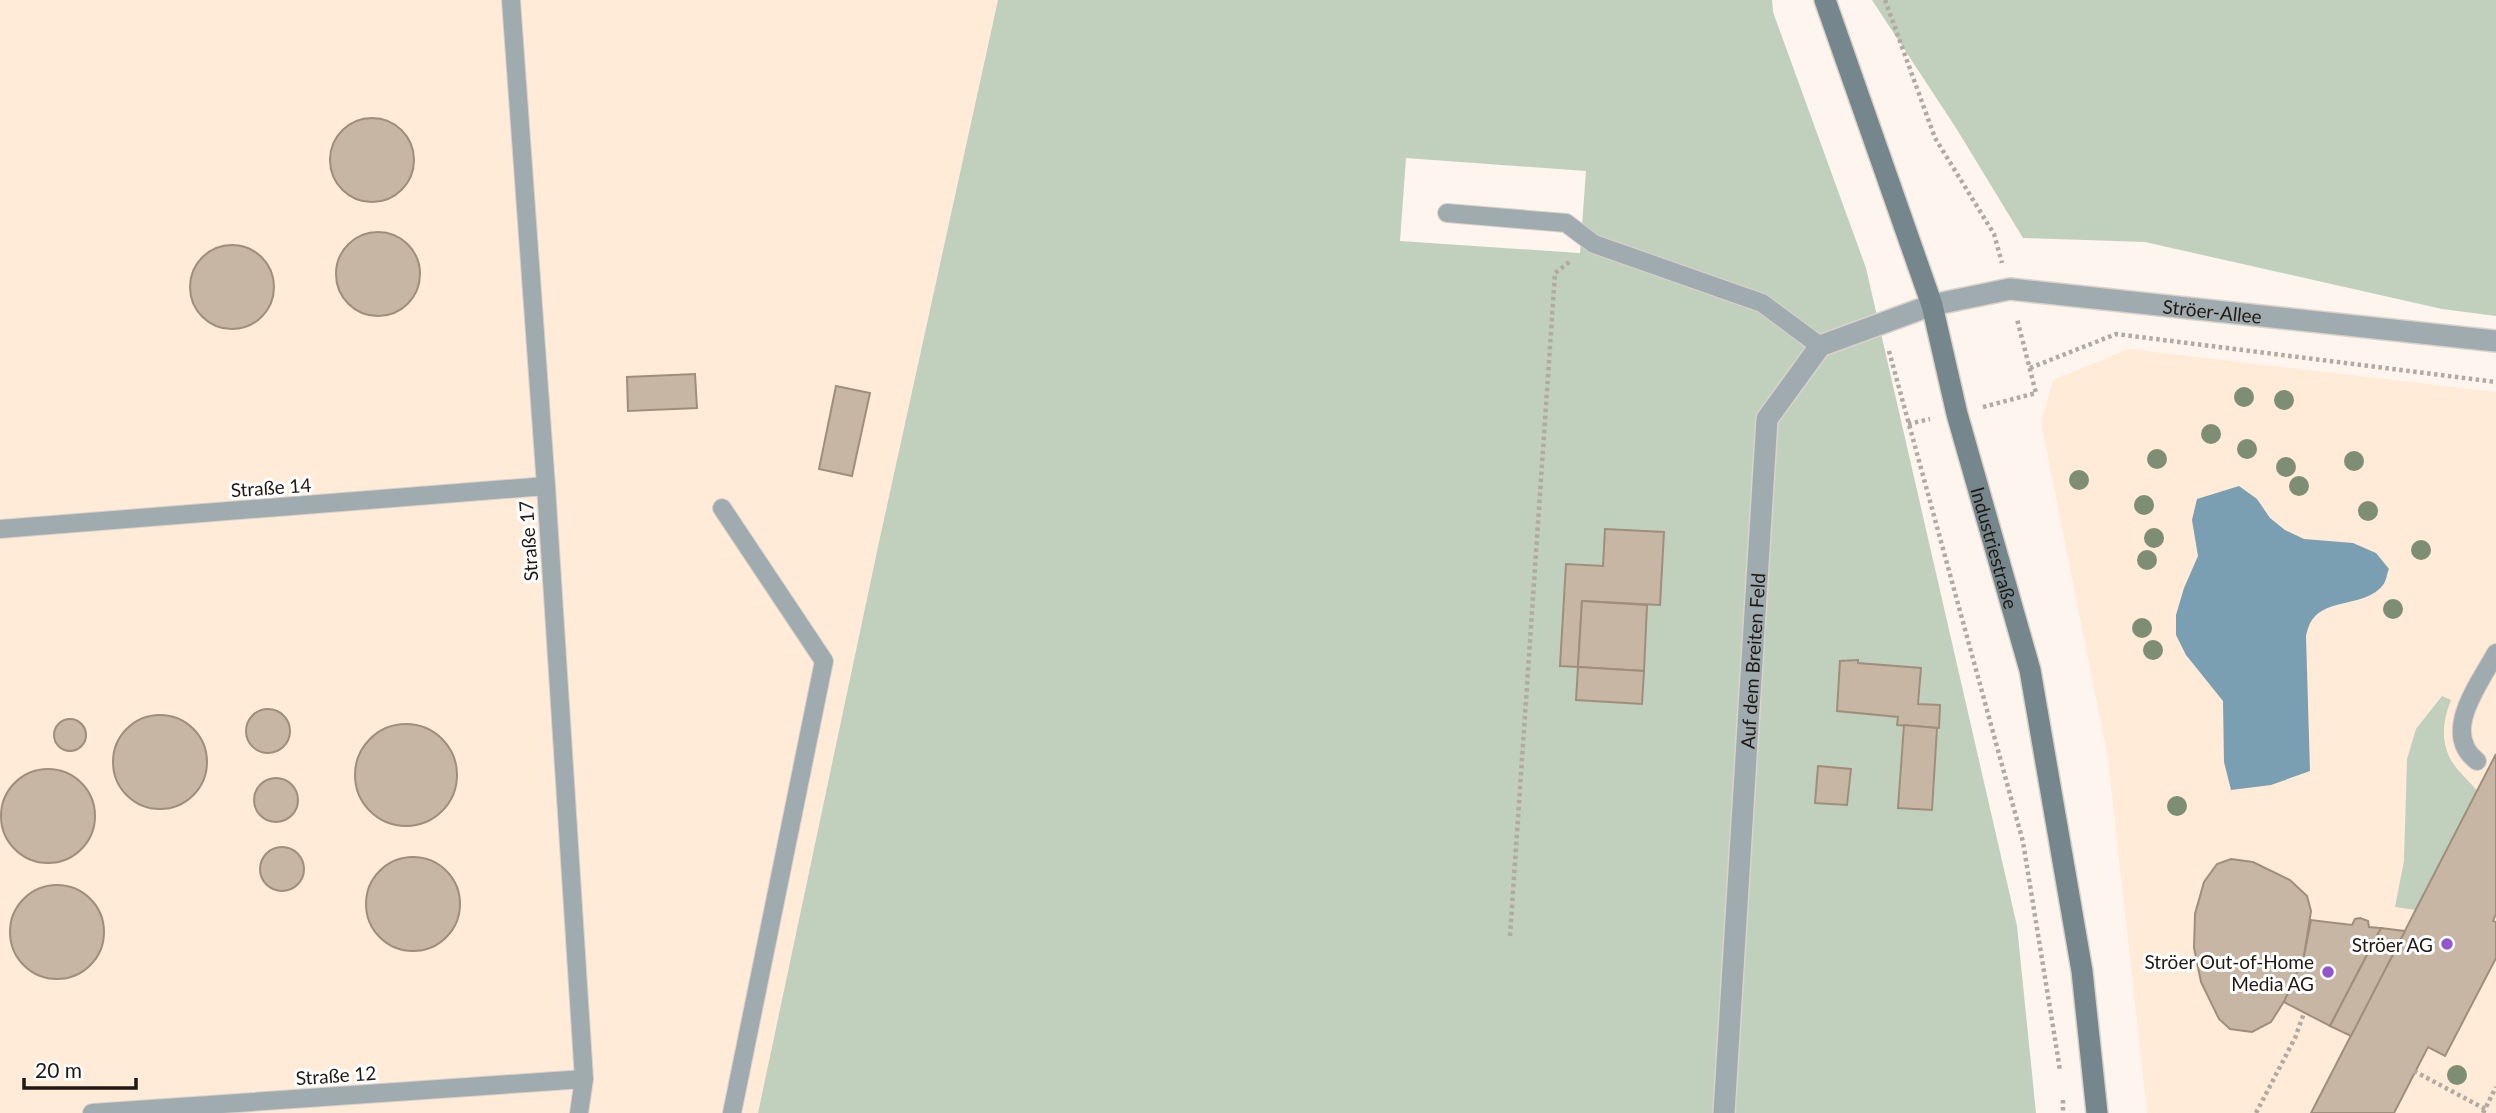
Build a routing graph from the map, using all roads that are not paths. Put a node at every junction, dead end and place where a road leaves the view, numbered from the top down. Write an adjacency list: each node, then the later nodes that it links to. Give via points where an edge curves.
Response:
1 (510, 0): 7 (lane, Straße 17)
2 (1825, 0): 4 (main road, Industriestraße)
3 (1447, 213): 6 (lane, via 1566,223 1594,244 1762,303)
4 (1932, 305): 5 (street, Ströer-Allee, via 2010,289); 6 (street); 17 (main road, Industriestraße, via 1957,414 2030,670 2082,971)
5 (2496, 341)
6 (1820, 346): 16 (street, Auf dem Breiten Feld, via 1767,419)
7 (546, 486): 9 (lane, Straße 14); 12 (lane, Straße 17)
8 (722, 508): 15 (lane, via 824,661)
9 (0, 528)
10 (2496, 653): 11 (lane, via 2467,706 2462,727 2462,743)
11 (2477, 761)
12 (584, 1079): 13 (lane, Straße 12); 14 (lane, Straße 17)
13 (92, 1113)
14 (579, 1113)
15 (732, 1113)
16 (1724, 1113)
17 (2097, 1113)

